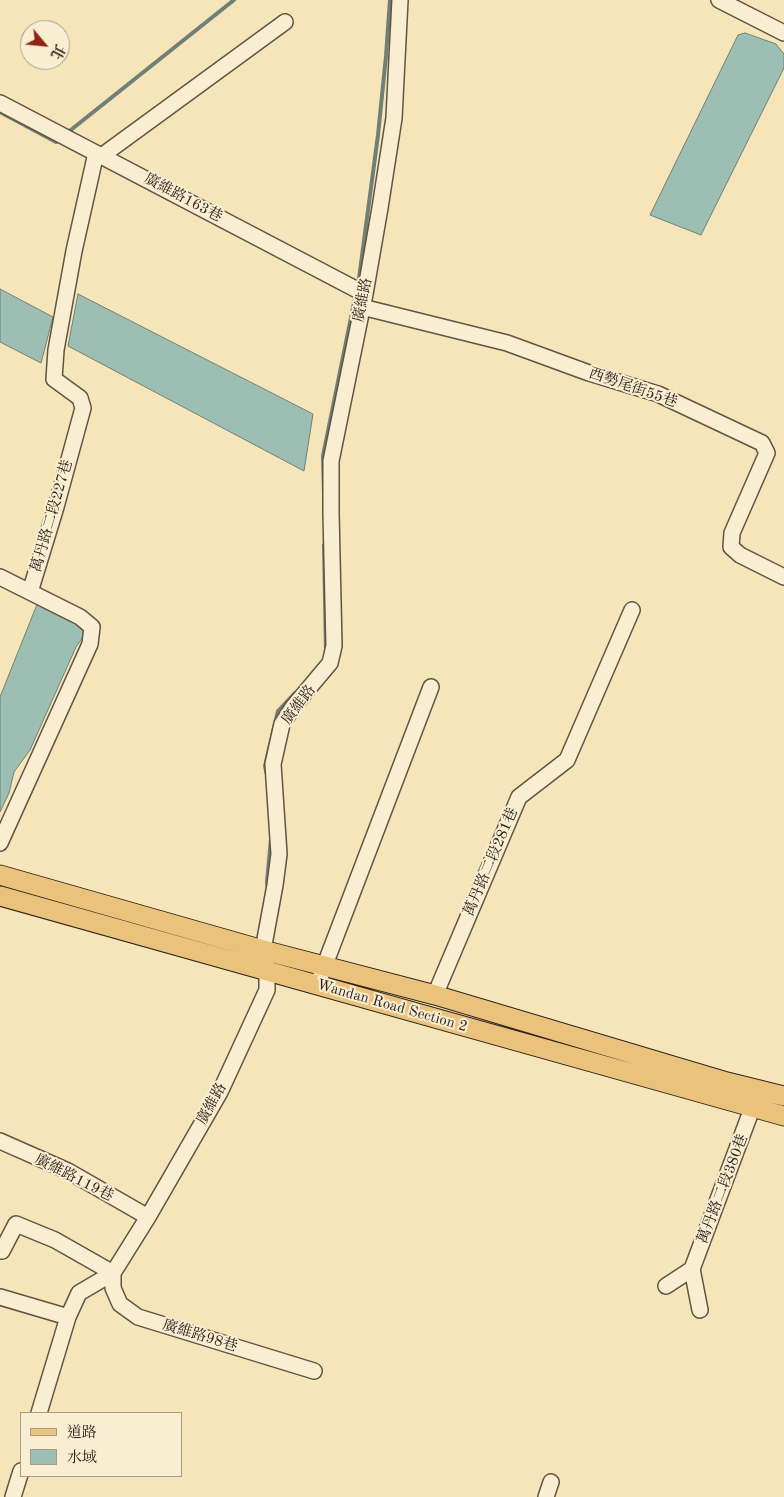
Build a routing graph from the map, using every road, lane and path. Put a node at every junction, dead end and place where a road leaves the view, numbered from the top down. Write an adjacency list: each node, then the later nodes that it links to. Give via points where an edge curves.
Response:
1 (400, 0): 7 (street, 廣維路, via 394,118)
2 (719, 0): 4 (street)
3 (285, 22): 6 (street)
4 (784, 33)
5 (0, 103): 6 (street, 廣維路163巷)
6 (100, 154): 7 (street, 廣維路163巷); 10 (street, 萬丹路二段227巷, via 74,251 56,350 54,379 80,398 83,408)
7 (363, 300): 9 (street, 西勢尾街55巷, via 507,343 658,394 762,444 767,453 732,533 731,547 740,555); 16 (street, 廣維路, via 331,461 334,646 330,663 282,724 277,745 273,764 279,854)
8 (0, 577): 10 (street)
9 (784, 577)
10 (30, 592): 13 (street, 萬丹路二段227巷, via 92,627 90,644)
11 (632, 610): 20 (street, 萬丹路二段281巷, via 568,760 519,797)
12 (431, 687): 17 (street)
13 (0, 843)
14 (0, 875): 16 (main road, Wandan Road Section 2)
15 (0, 896): 18 (main road, Wandan Road Section 2)
16 (263, 950): 17 (main road, Wandan Road Section 2); 18 (street, 廣維路)
17 (325, 966): 19 (street); 20 (main road, Wandan Road Section 2)
18 (267, 971): 19 (main road, Wandan Road Section 2); 26 (street, 廣維路, via 266,990 220,1092)
19 (318, 985): 23 (main road, Wandan Road Section 2)
20 (435, 995): 21 (main road, Wandan Road Section 2)
21 (759, 1090): 22 (main road, Wandan Road Section 2); 23 (street, 萬丹路二段380巷)
22 (784, 1096)
23 (753, 1109): 24 (main road, Wandan Road Section 2); 28 (street, 萬丹路二段380巷)
24 (784, 1116)
25 (0, 1141): 26 (street, 廣維路119巷, via 68,1171)
26 (148, 1217): 29 (street, 廣維路)
27 (0, 1250): 29 (street, via 16,1224 56,1240)
28 (692, 1269): 30 (street); 32 (street)
29 (113, 1272): 33 (street, 廣維路, via 79,1293); 34 (street, 廣維路98巷, via 120,1304 138,1317)
30 (666, 1286)
31 (0, 1296): 33 (street)
32 (700, 1310)
33 (68, 1317): 35 (street, 廣維路)
34 (314, 1371)
35 (39, 1412)
36 (20, 1474): 38 (street)
37 (551, 1482): 39 (street)
38 (13, 1497)
39 (546, 1497)

